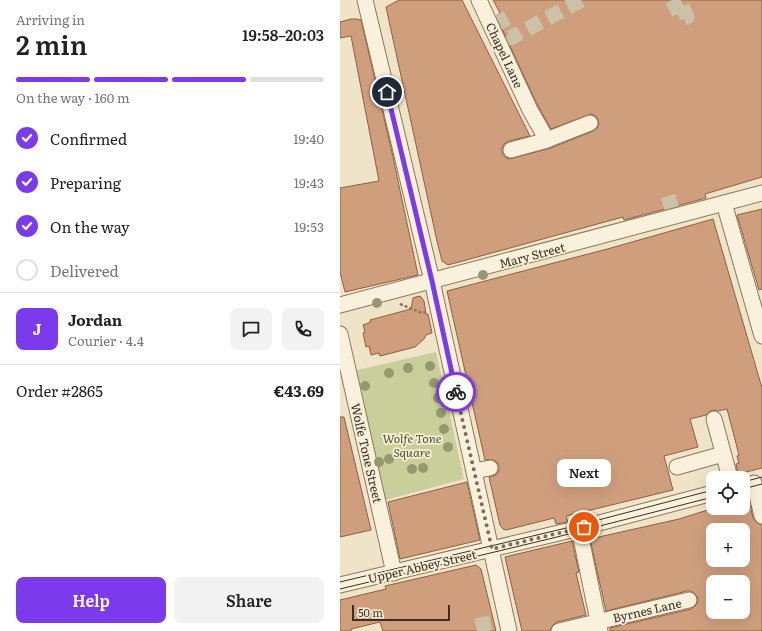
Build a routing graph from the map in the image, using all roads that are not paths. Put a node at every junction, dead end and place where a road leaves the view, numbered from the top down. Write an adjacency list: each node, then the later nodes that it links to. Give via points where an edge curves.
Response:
1 (365, 0): 8 (street)
2 (487, 9): 4 (street, Chapel Lane, via 530,110)
3 (590, 123): 4 (street)
4 (547, 140): 5 (street)
5 (511, 150)
6 (762, 193): 7 (street, Mary Street)
7 (724, 203): 8 (street, Mary Street, via 673,213 635,235 550,257); 10 (street)
8 (432, 281): 9 (street, Mary Street); 17 (street)
9 (340, 306)
10 (758, 307): 12 (street)
11 (340, 334): 24 (street, Wolfe Tone Street)
12 (762, 336)
13 (714, 420): 14 (street)
14 (723, 454): 15 (street); 18 (street)
15 (677, 467)
16 (490, 468): 17 (street)
17 (474, 471): 23 (street)
18 (728, 471)
19 (753, 483): 21 (street)
20 (706, 495): 22 (street, Upper Abbey Street, via 664,499)
21 (762, 516)
22 (579, 528): 23 (street, Upper Abbey Street); 28 (street)
23 (492, 549): 24 (street, Upper Abbey Street); 27 (street)
24 (394, 573): 25 (street, Upper Abbey Street)
25 (340, 585)
26 (689, 600): 28 (street, Byrnes Lane)
27 (503, 624)
28 (599, 626): 29 (street, Byrnes Lane)
29 (559, 631)

